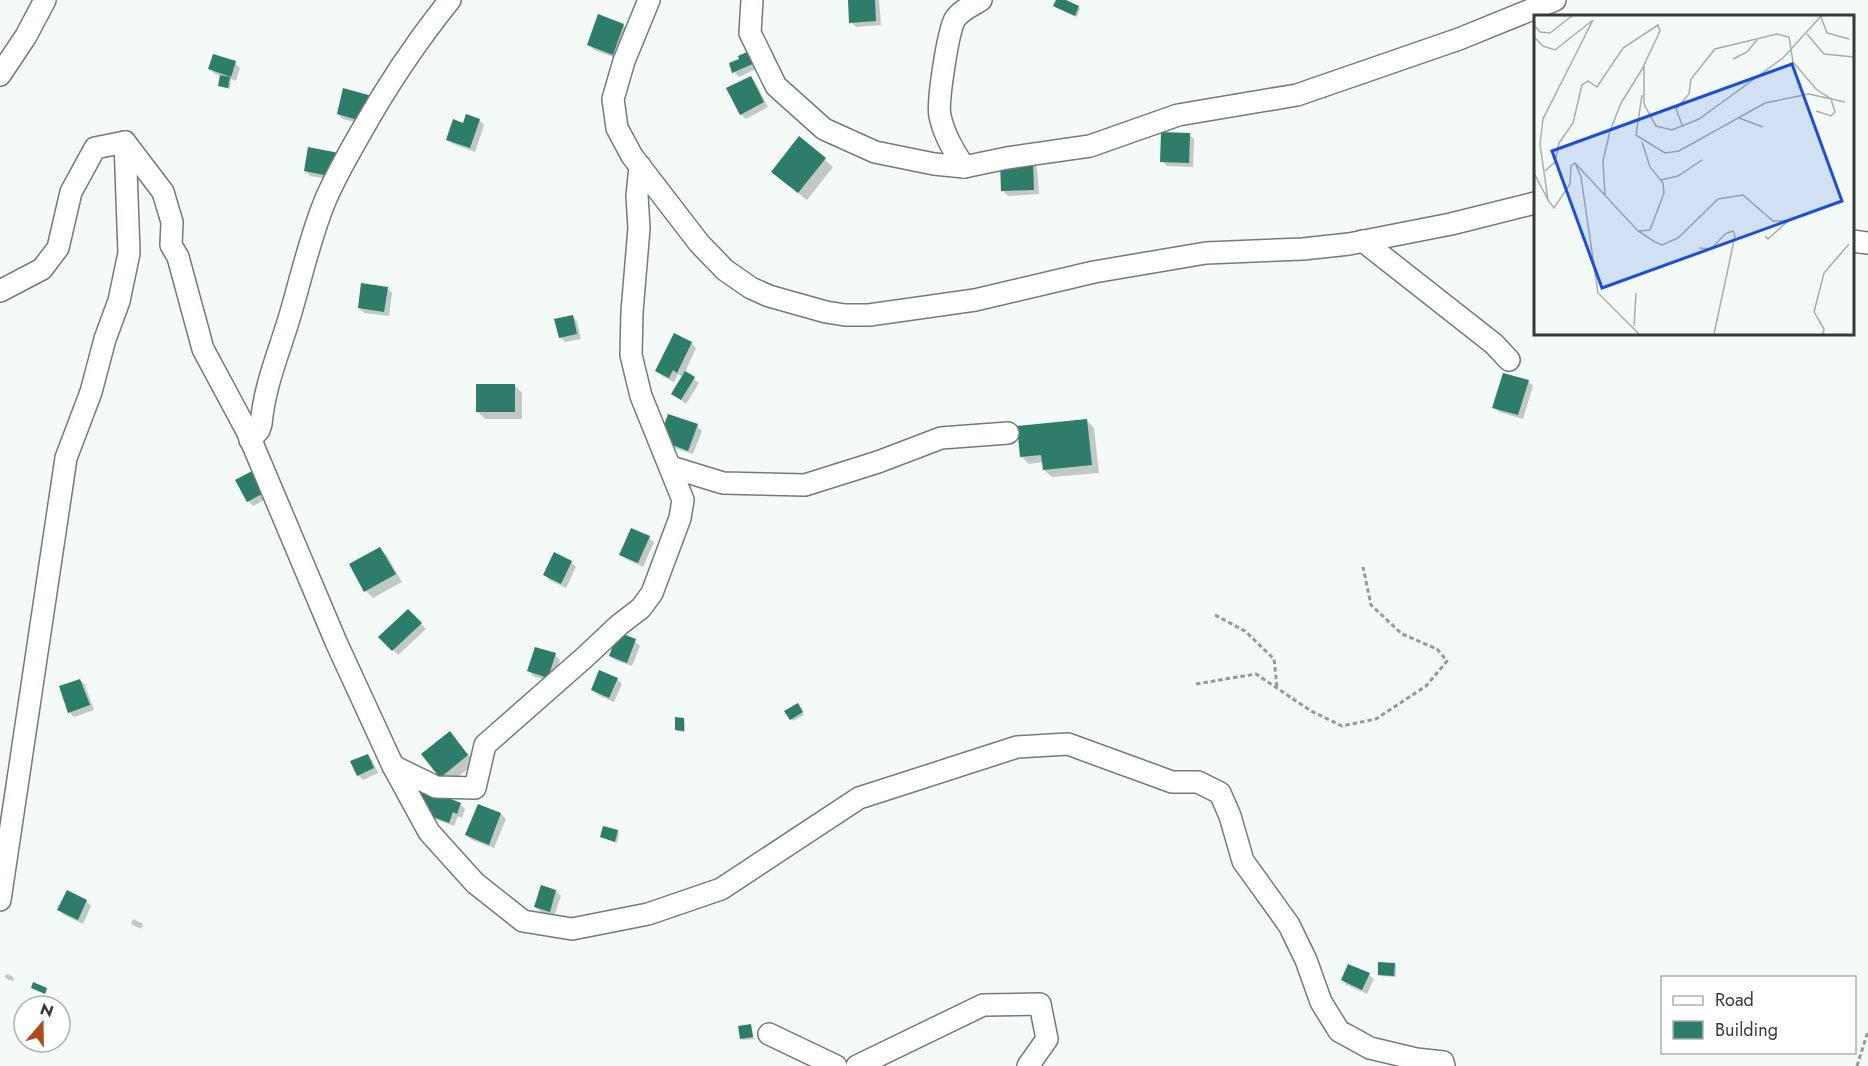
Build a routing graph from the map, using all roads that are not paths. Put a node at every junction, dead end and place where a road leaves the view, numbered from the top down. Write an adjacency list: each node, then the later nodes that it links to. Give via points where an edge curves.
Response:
1 (45, 0): 7 (street)
2 (450, 0): 18 (street, via 379,101 326,198 270,372 261,424)
3 (650, 0): 9 (street, via 613,99 617,128)
4 (752, 0): 10 (street, via 750,33 776,87 824,129 875,152)
5 (981, 0): 10 (street, via 956,18 951,28 942,78 939,114)
6 (1555, 0): 10 (street, via 1459,39 1297,96 1178,115 1090,146)
7 (0, 75)
8 (125, 142): 15 (street, via 95,148 71,192 58,248 42,269); 18 (street, via 163,192 172,222 171,245 178,257 202,349); 21 (street, via 129,253 119,301 66,458)
9 (640, 166): 13 (street, via 699,243 725,270 769,296 845,315 975,300 1094,272 1206,253); 19 (street, via 631,356 641,396)
10 (964, 167)
11 (1534, 203): 13 (street)
12 (1853, 241): 14 (street)
13 (1363, 242): 16 (street, via 1494,344)
14 (1868, 243)
15 (0, 291)
16 (1509, 360)
17 (1008, 433): 19 (street, via 941,438 805,485 723,483)
18 (250, 440): 20 (street)
19 (671, 466): 20 (street, via 683,500 652,593 641,608 484,745 475,788 436,787)
20 (393, 766): 26 (street, via 429,832 475,883 523,921 572,929 648,914 721,889 859,798 1017,747 1068,744 1172,782 1198,782 1220,793 1243,861 1289,925 1322,1002 1339,1031 1370,1048 1443,1062)
21 (0, 900)
22 (769, 1034): 23 (street)
23 (836, 1066)
24 (857, 1066): 25 (street, via 982,1005 1040,1004 1047,1039)
25 (1028, 1066)
26 (1444, 1066)

